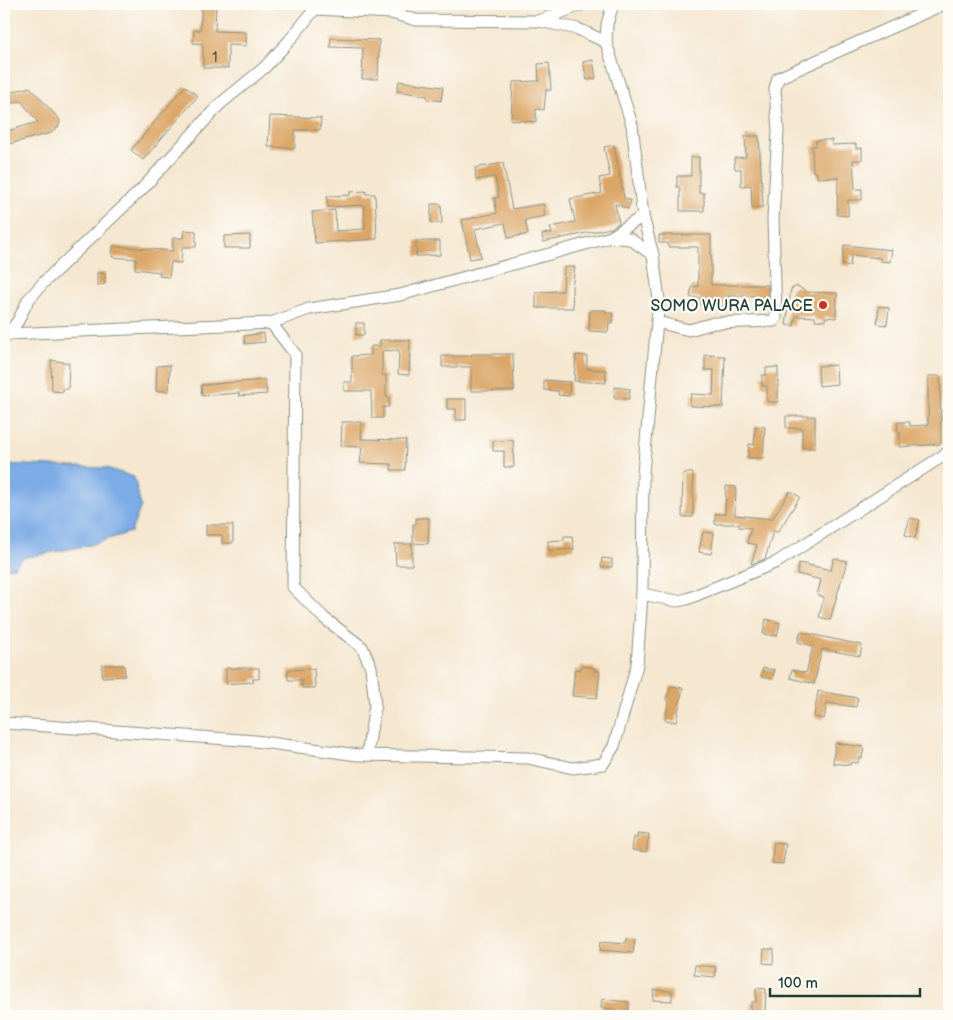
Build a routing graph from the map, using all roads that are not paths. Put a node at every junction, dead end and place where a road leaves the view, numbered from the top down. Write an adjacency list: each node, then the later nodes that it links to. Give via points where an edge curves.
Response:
1 (583, 4): 5 (street)
2 (613, 4): 6 (street)
3 (944, 4): 10 (street, via 778,78 775,89 778,131 773,219 774,321 714,323 689,330)
4 (317, 6): 5 (street, via 416,20); 12 (street, via 264,68 220,104 142,189 44,282 28,300)
5 (539, 21): 6 (street, via 578,29)
6 (606, 42): 7 (street, via 632,125)
7 (643, 216): 8 (street); 9 (street)
8 (611, 238): 9 (street, via 630,239); 11 (street, via 400,295 309,309)
9 (653, 255): 10 (street, via 659,300)
10 (657, 322): 14 (street, via 643,473)
11 (271, 323): 12 (street); 16 (street, via 295,354 293,586 324,618 362,648 371,667 375,705)
12 (6, 337)
13 (949, 452): 14 (street, via 764,568 687,599 677,601)
14 (642, 594): 16 (street, via 637,665 632,688 614,746 603,764 573,768 528,758)
15 (4, 723): 16 (street, via 255,741)
16 (368, 755)

